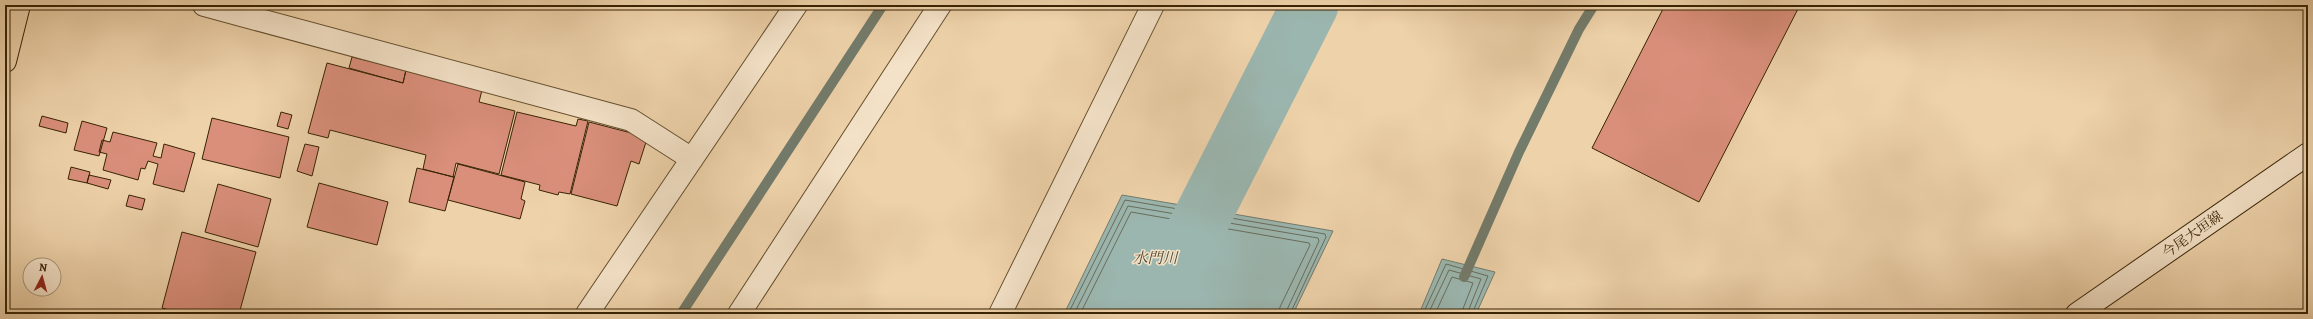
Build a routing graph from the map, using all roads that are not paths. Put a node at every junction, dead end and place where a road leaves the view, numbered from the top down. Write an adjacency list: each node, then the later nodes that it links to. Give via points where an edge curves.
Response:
1 (19, 5): 6 (highway)
2 (204, 5): 8 (street, via 631,120)
3 (796, 5): 8 (street)
4 (940, 5): 10 (street)
5 (1153, 5): 11 (street)
6 (5, 61)
7 (2308, 154): 12 (street, 今尾大垣線)
8 (692, 159): 9 (street)
9 (587, 314)
10 (739, 314)
11 (1000, 314)
12 (2077, 314)

